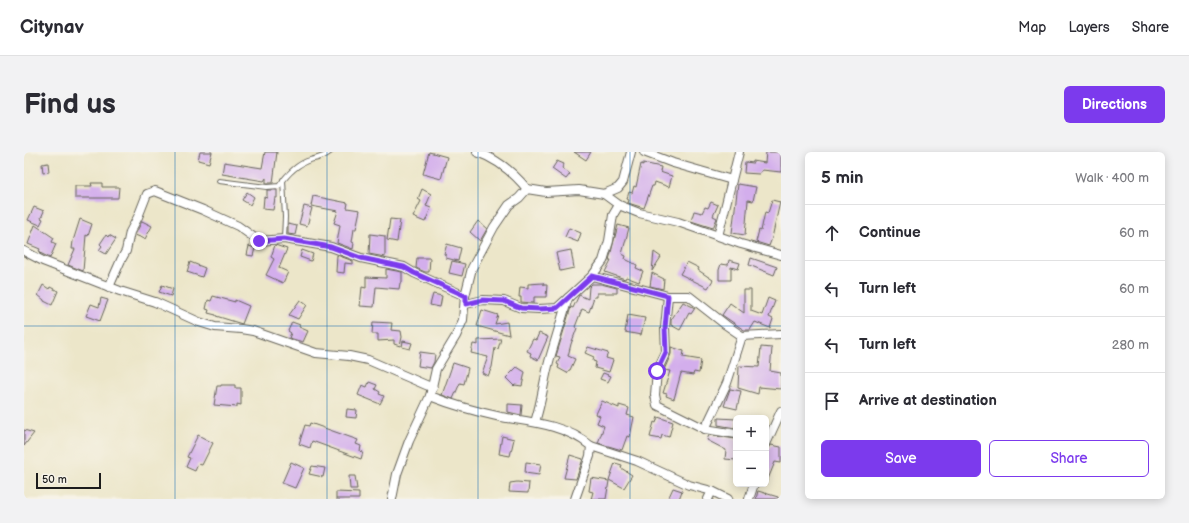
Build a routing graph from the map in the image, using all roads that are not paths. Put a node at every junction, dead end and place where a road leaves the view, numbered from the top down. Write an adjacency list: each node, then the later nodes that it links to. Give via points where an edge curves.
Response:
1 (330, 152): 6 (lane, via 323,158 299,165)
2 (477, 152): 9 (street, via 514,174)
3 (631, 152): 10 (street, via 623,182 618,188)
4 (644, 152): 7 (street)
5 (739, 152): 7 (street)
6 (283, 180): 8 (lane, via 279,186 267,187); 13 (lane)
7 (732, 180): 12 (street)
8 (219, 181)
9 (527, 189): 10 (street, via 546,192 579,190); 20 (street, via 509,205 494,227 472,268)
10 (604, 194): 11 (street)
11 (619, 206): 12 (street); 16 (street, via 613,215 603,261)
12 (718, 236): 15 (street)
13 (284, 239): 17 (street, via 259,241 238,226 155,190 147,194); 20 (street, via 331,247 361,258 404,267)
14 (24, 251): 17 (street)
15 (781, 255)
16 (592, 276): 18 (street); 19 (street)
17 (110, 287): 23 (street, via 155,302 215,327 253,331 316,354 368,360)
18 (668, 296): 22 (street, via 689,296); 27 (street, via 666,352 657,371 657,405)
19 (568, 297): 20 (street, via 557,308 539,309 521,308 504,301); 26 (street)
20 (466, 300): 23 (street, via 463,320 436,369)
21 (781, 334): 22 (street)
22 (742, 336): 27 (street, via 728,383)
23 (433, 388): 24 (street)
24 (430, 396): 26 (street, via 500,416); 33 (street, via 399,468)
25 (781, 411): 29 (street)
26 (535, 422): 30 (street, via 584,440)
27 (705, 429): 28 (street)
28 (733, 434)
29 (769, 437)
30 (591, 446): 32 (street, via 637,461); 34 (street)
31 (753, 487): 36 (street)
32 (710, 495): 35 (street)
33 (392, 499)
34 (576, 499)
35 (728, 499)
36 (749, 499)

